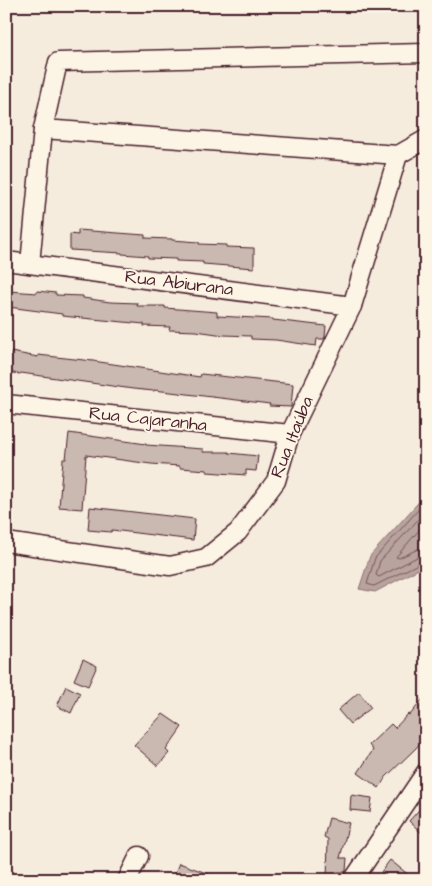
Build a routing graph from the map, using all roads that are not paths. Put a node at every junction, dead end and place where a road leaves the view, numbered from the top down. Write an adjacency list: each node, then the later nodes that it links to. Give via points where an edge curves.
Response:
1 (426, 42): 2 (street)
2 (425, 53): 3 (street); 4 (street, via 58,62)
3 (426, 60)
4 (42, 129): 6 (street); 8 (street)
5 (426, 140): 6 (street)
6 (398, 155): 9 (street, Rua Itaúba)
7 (6, 261): 8 (street, Rua Abiurana)
8 (30, 264): 9 (street, Rua Abiurana)
9 (352, 306): 11 (street, Rua Itaúba)
10 (6, 404): 11 (street, Rua Cajaranha)
11 (290, 434): 12 (street, Rua Itaúba, via 276,481 238,532 206,558 170,566)
12 (6, 542)
13 (426, 772): 16 (street)
14 (138, 856): 15 (street)
15 (127, 880)
16 (353, 880)

